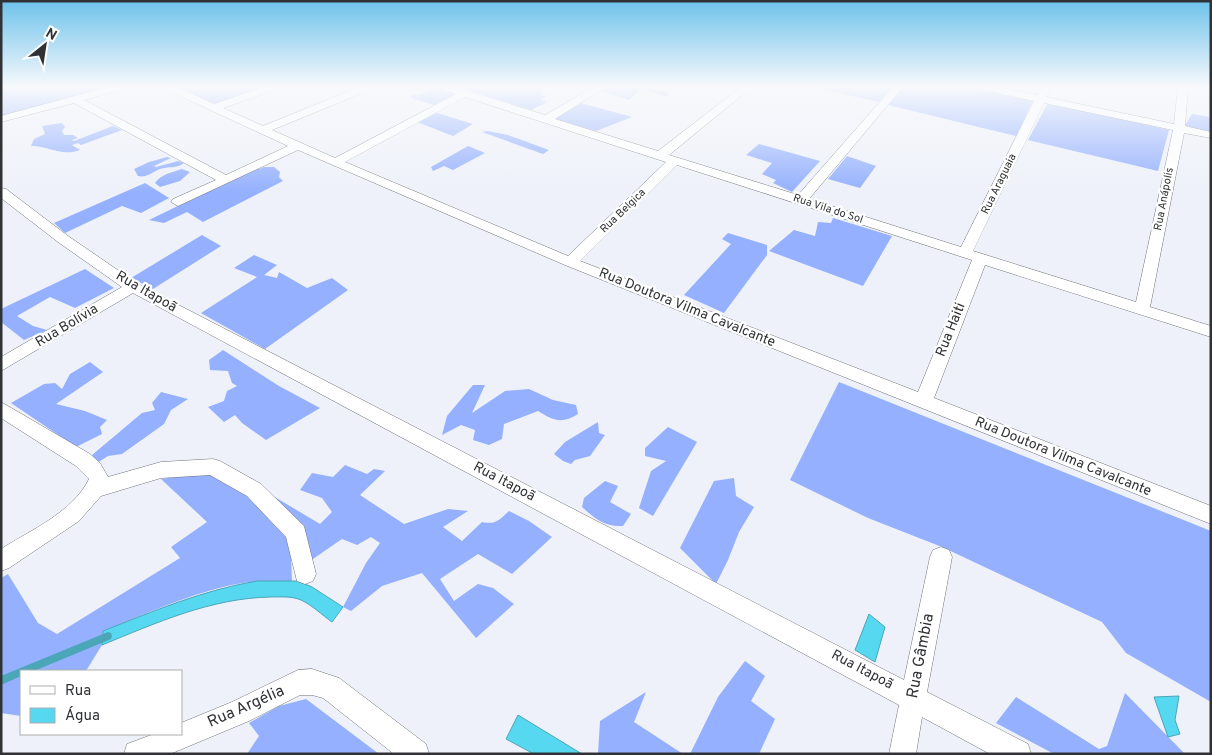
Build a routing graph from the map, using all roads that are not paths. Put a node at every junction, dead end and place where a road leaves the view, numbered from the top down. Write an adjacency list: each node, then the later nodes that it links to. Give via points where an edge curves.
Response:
1 (118, 122): 18 (street)
2 (246, 122): 12 (street, Rua Doutora Vilma Cavalcante)
3 (281, 122): 12 (street)
4 (400, 122): 17 (street)
5 (557, 122): 15 (street, Rua Vila do Sol)
6 (702, 122): 15 (street)
7 (868, 122): 20 (street)
8 (1030, 122): 22 (street, Rua Araguaia)
9 (1151, 122): 11 (street)
10 (1179, 122): 11 (street, Rua Anápolis)
11 (1178, 128): 13 (street); 25 (street, Rua Anápolis)
12 (262, 130): 14 (street, Rua Doutora Vilma Cavalcante)
13 (1211, 135)
14 (298, 146): 17 (street, Rua Doutora Vilma Cavalcante); 18 (street)
15 (661, 155): 16 (street, Rua Vila do Sol)
16 (675, 160): 20 (street, Rua Vila do Sol); 23 (street, Rua Belgica)
17 (336, 162): 23 (street, Rua Doutora Vilma Cavalcante)
18 (226, 180): 21 (street)
19 (1, 192): 24 (street, Rua Itapoã)
20 (801, 200): 22 (street, Rua Vila do Sol)
21 (178, 202)
22 (972, 256): 25 (street, Rua Vila do Sol); 28 (street, Rua Haiti)
23 (570, 262): 28 (street, Rua Doutora Vilma Cavalcante)
24 (133, 287): 27 (street, Rua Bolívia); 35 (street, Rua Itapoã)
25 (1142, 310): 26 (street, Rua Vila do Sol)
26 (1211, 332)
27 (1, 365)
28 (922, 402): 31 (street, Rua Doutora Vilma Cavalcante)
29 (1, 409): 30 (street, via 83,460 99,479)
30 (96, 489): 33 (street, via 71,515); 34 (street, via 161,470 213,467 254,490 296,533)
31 (1211, 516)
32 (940, 557): 35 (street, Rua Gâmbia)
33 (1, 561)
34 (305, 574)
35 (912, 697): 38 (street, Rua Gâmbia); 39 (street, Rua Itapoã)
36 (136, 754): 37 (street, Rua Argélia, via 240,712 298,683 312,682 330,687)
37 (416, 754)
38 (902, 754)
39 (1018, 754)

